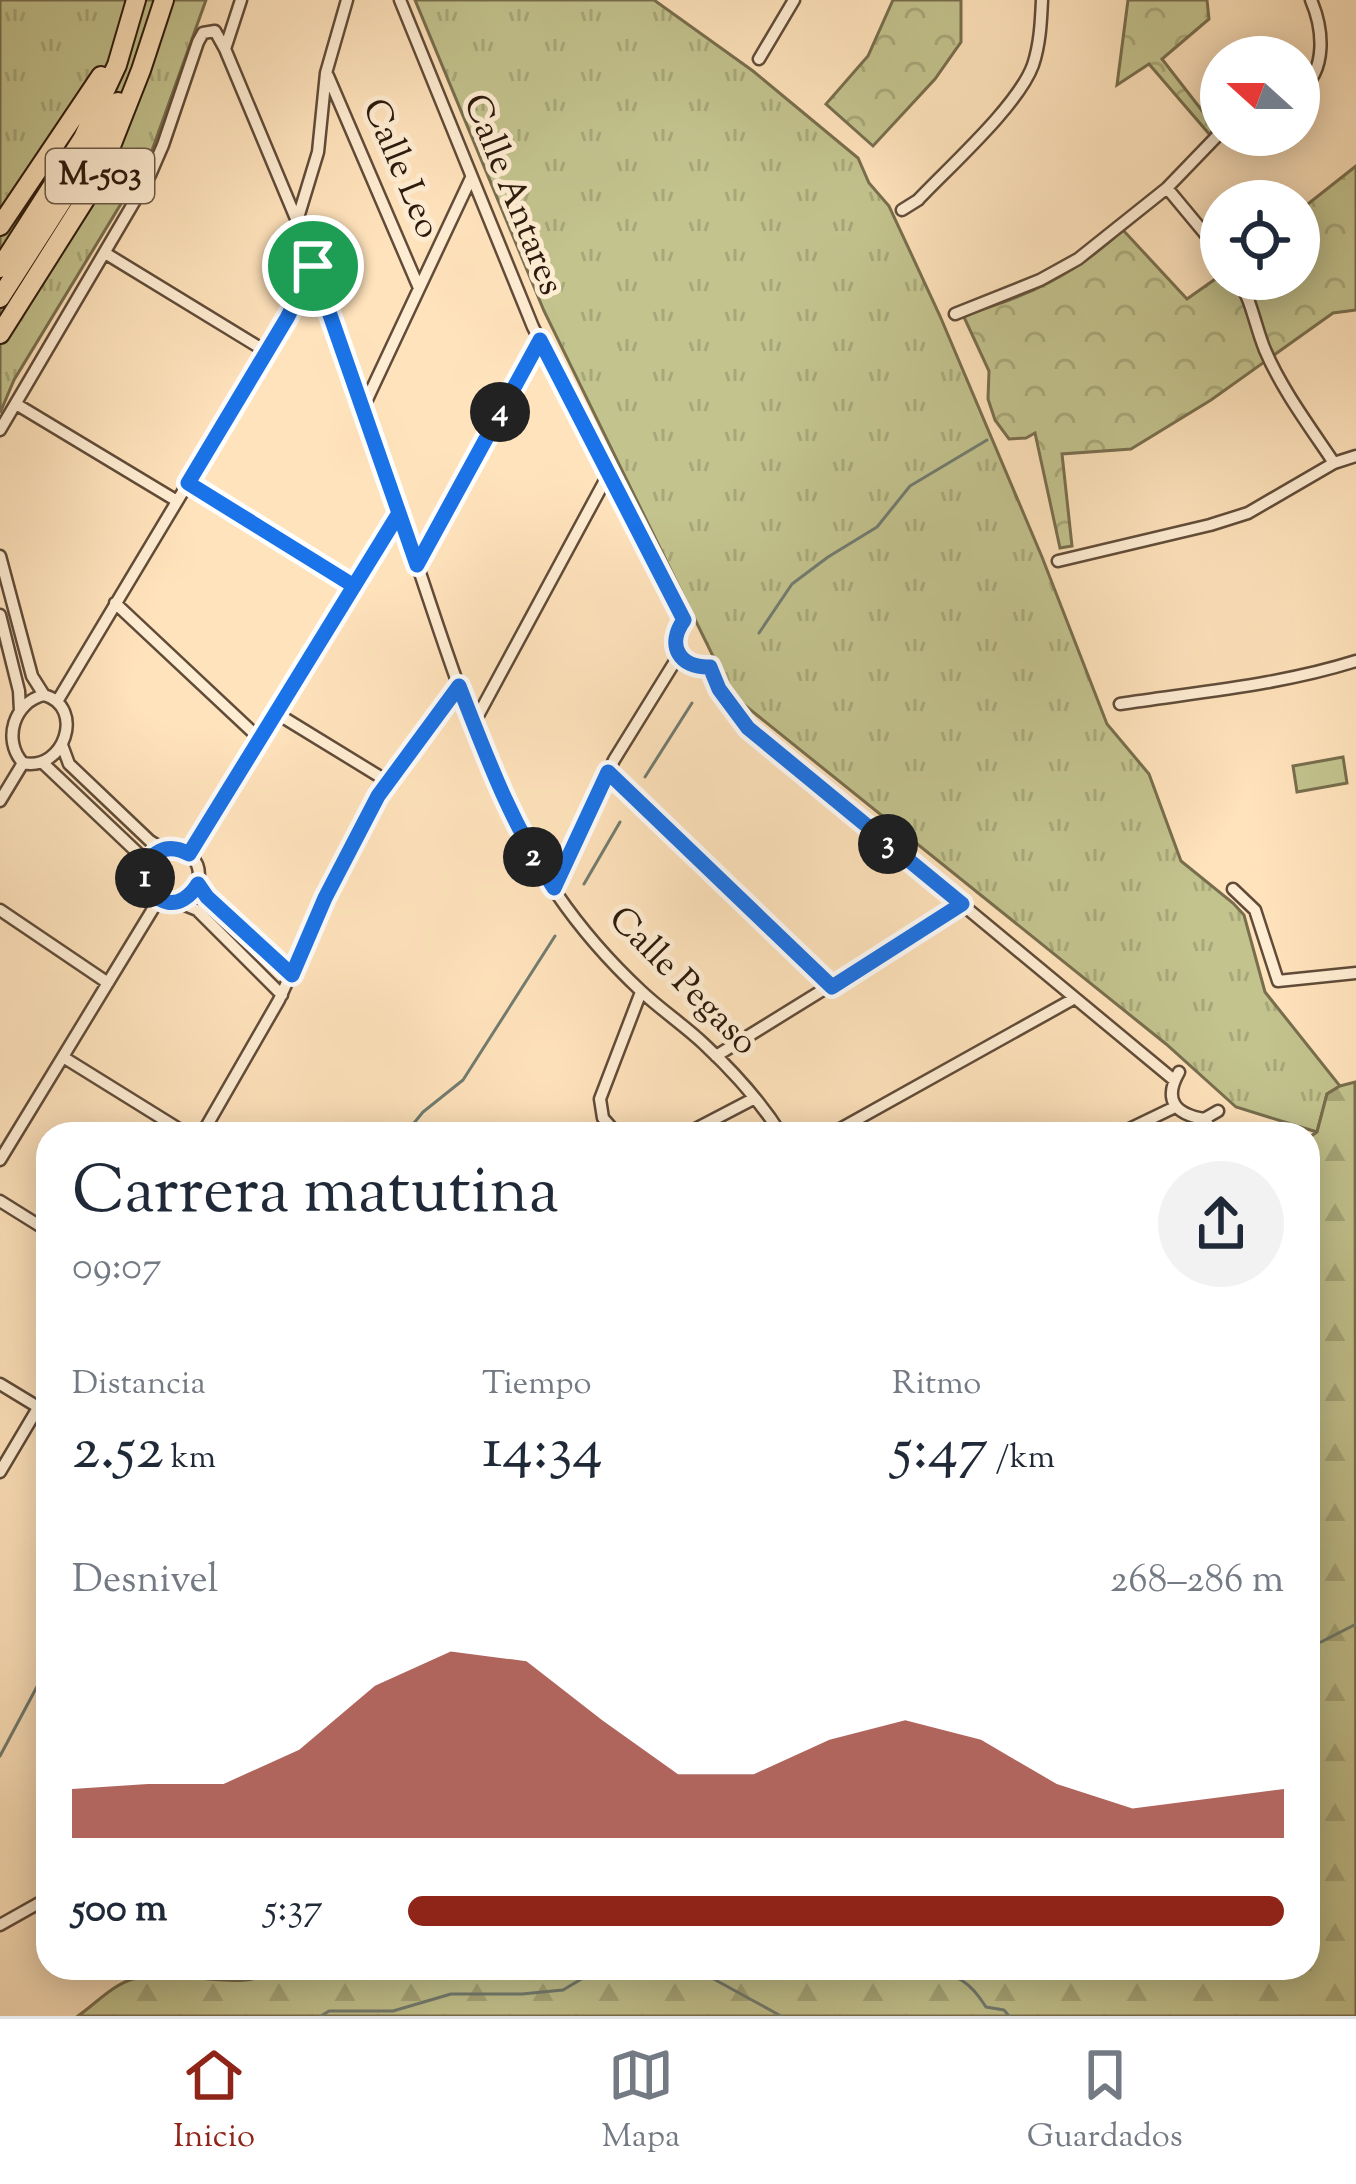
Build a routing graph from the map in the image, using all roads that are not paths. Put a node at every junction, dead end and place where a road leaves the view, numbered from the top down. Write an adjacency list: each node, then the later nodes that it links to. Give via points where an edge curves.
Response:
1 (135, 0): 19 (highway, M-503, via 96,85); 23 (highway, M-503, via 117,65 83,138)
2 (154, 0): 25 (highway, M-503, via 98,145)
3 (164, 0): 28 (highway, M-503, via 98,179)
4 (241, 0): 10 (street)
5 (347, 0): 13 (street)
6 (400, 0): 15 (street, Calle Antares)
7 (794, 0): 12 (street)
8 (1042, 0): 17 (street, via 1022,88)
9 (1311, 0): 11 (street)
10 (225, 49): 18 (street, Calle Pegaso); 21 (street, via 214,32 203,33 163,146)
11 (1320, 49)
12 (759, 59)
13 (326, 73): 18 (street, via 318,152); 24 (street, Calle Leo)
14 (1200, 154): 16 (street)
15 (471, 178): 24 (street); 29 (street, Calle Antares)
16 (1167, 188): 20 (street); 27 (street, via 1078,260)
17 (902, 210)
18 (297, 221): 22 (street, Calle Pegaso)
19 (0, 226)
20 (1200, 228)
21 (105, 253): 30 (street); 31 (street)
22 (313, 266): 30 (street); 32 (street, Calle Pegaso)
23 (0, 268)
24 (419, 288): 32 (street)
25 (0, 298)
26 (1248, 300): 35 (street, via 1279,379)
27 (955, 314)
28 (0, 334)
29 (540, 340): 36 (street, Calle Antares); 42 (street)
30 (267, 352): 37 (street)
31 (16, 404): 33 (street); 38 (street)
32 (363, 408): 39 (street, Calle Pegaso)
33 (0, 430)
34 (1356, 456): 35 (street)
35 (1334, 463): 41 (street, via 1248,513)
36 (609, 473): 46 (street, Calle Antares, via 684,620); 54 (street)
37 (188, 483): 38 (street); 43 (street)
38 (177, 501): 44 (street)
39 (399, 513): 42 (street, Calle Pegaso); 43 (street)
40 (0, 556): 49 (street)
41 (1058, 561)
42 (417, 565): 48 (street, Calle Pegaso)
43 (354, 586): 53 (street)
44 (116, 604): 50 (street); 55 (street)
45 (0, 615): 52 (street)
46 (679, 655): 59 (street); 70 (street, via 710,667 748,728)
47 (1356, 661): 51 (street)
48 (459, 686): 54 (street, Calle Pegaso); 60 (street)
49 (44, 694): 50 (street); 52 (street)
50 (58, 700): 56 (street, via 68,730)
51 (1120, 704)
52 (20, 711): 57 (street, via 10,741)
53 (276, 712): 55 (street); 60 (street)
54 (473, 724): 66 (street, Calle Pegaso, via 515,825)
55 (260, 739): 63 (street)
56 (62, 745): 58 (street); 62 (street, via 70,764)
57 (22, 763): 58 (street); 61 (street)
58 (43, 763): 64 (street)
59 (608, 772): 66 (street); 75 (street)
60 (387, 781): 73 (street)
61 (0, 801)
62 (163, 849): 63 (street); 64 (street)
63 (189, 854): 65 (street)
64 (146, 866): 68 (street, via 148,888)
65 (198, 884): 69 (street); 73 (street)
66 (554, 888): 76 (street, Calle Pegaso)
67 (1233, 889): 72 (street, via 1255,910 1279,981)
68 (159, 899): 69 (street); 74 (street)
69 (177, 902): 77 (street, via 196,910)
70 (962, 904): 75 (street); 78 (street)
71 (0, 910): 74 (street)
72 (1356, 974)
73 (292, 975): 77 (street)
74 (108, 983): 80 (street)
75 (832, 987): 79 (street)
76 (641, 992): 79 (street, Calle Pegaso); 87 (street, via 601,1099)
77 (282, 995): 86 (street)
78 (1075, 998): 82 (street, via 1177,1076); 90 (street)
79 (716, 1056): 81 (street, Calle Pegaso)
80 (63, 1057): 85 (street); 93 (street)
81 (754, 1098): 88 (street); 89 (street, Calle Pegaso)
82 (1175, 1107): 84 (street); 91 (street)
83 (1218, 1111): 84 (street)
84 (1204, 1119): 92 (street)
85 (168, 1122)
86 (209, 1122)
87 (606, 1122)
88 (709, 1122)
89 (772, 1122)
90 (853, 1122)
91 (1144, 1122)
92 (1206, 1122)
93 (0, 1160)
94 (0, 1202): 95 (street)
95 (36, 1224)
96 (0, 1384): 97 (street)
97 (36, 1406)
98 (36, 1410): 99 (street)
99 (0, 1472)
100 (36, 1905): 101 (street)
101 (0, 1925)

